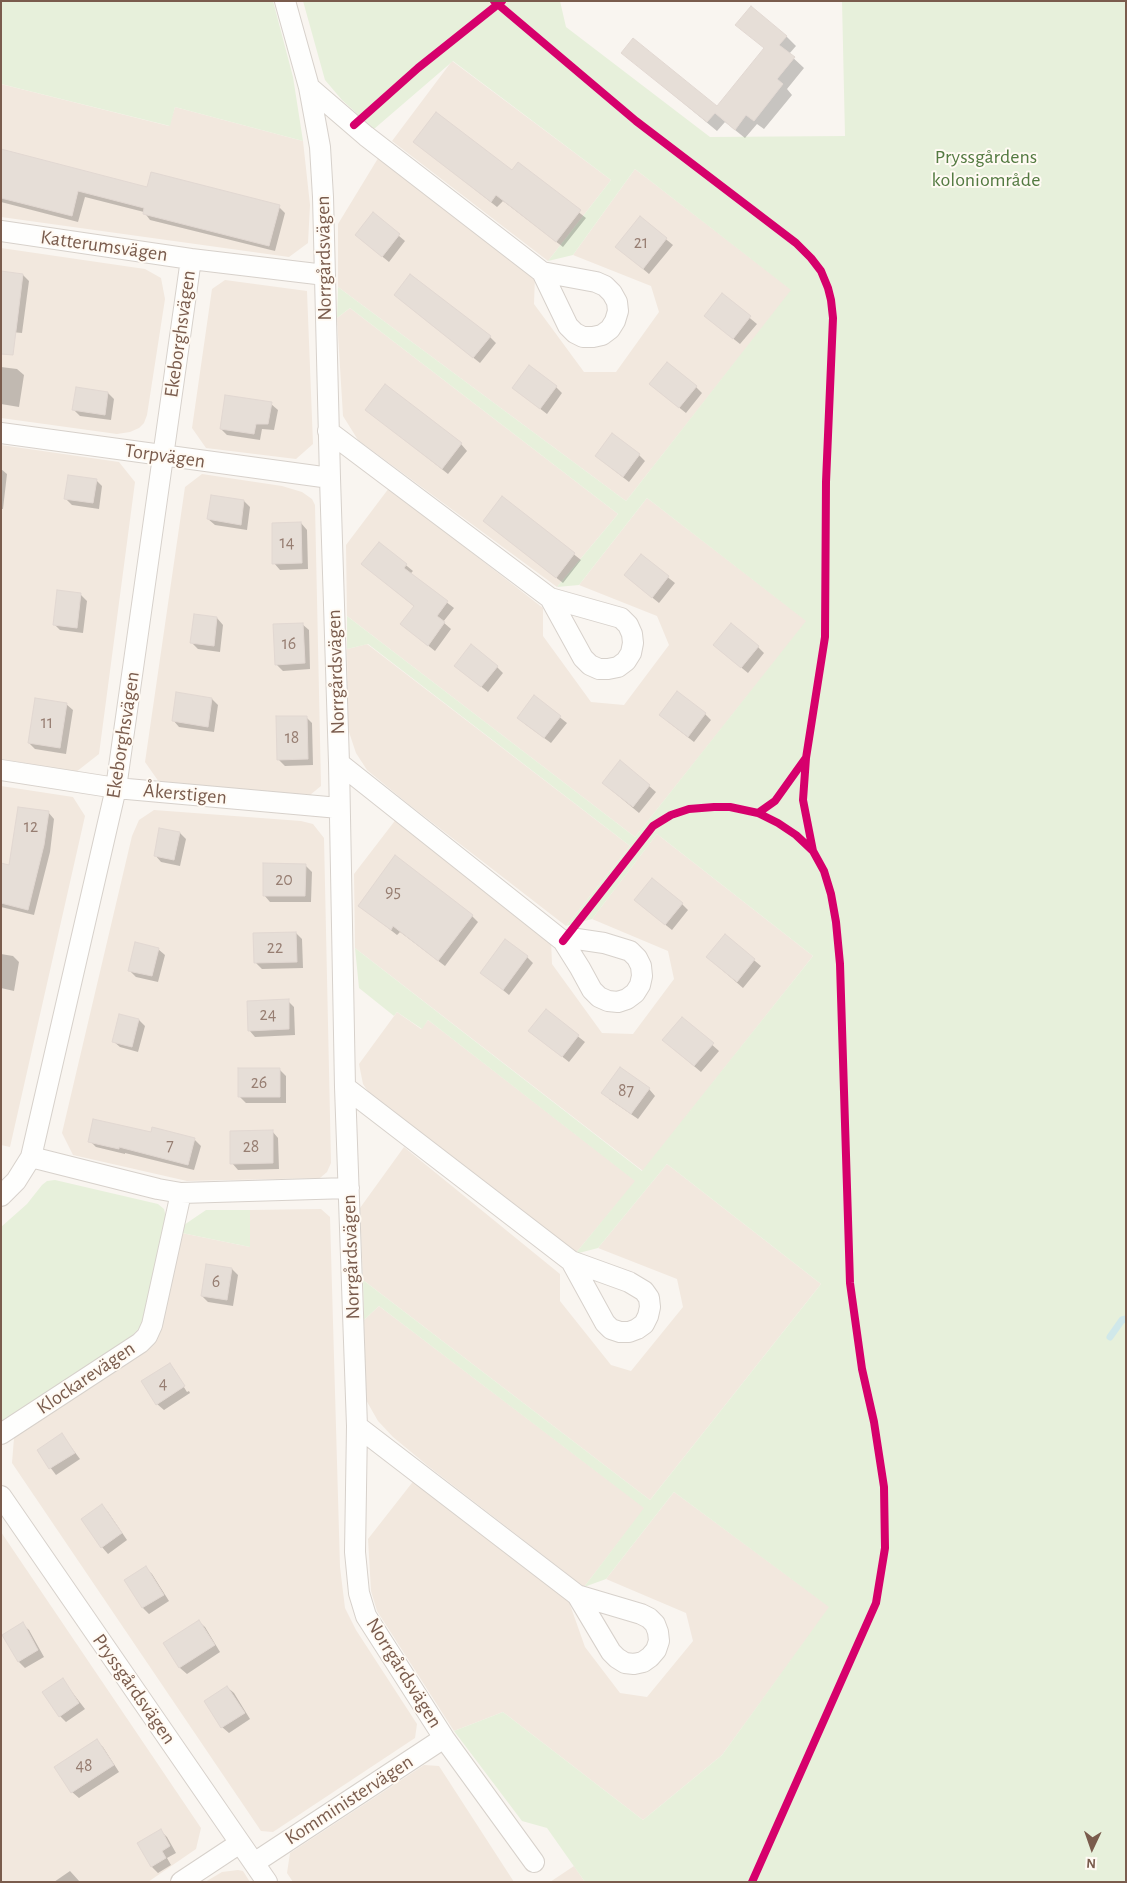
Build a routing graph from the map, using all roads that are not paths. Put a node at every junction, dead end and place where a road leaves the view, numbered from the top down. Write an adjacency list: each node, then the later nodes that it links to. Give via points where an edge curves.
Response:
1 (285, 1): 2 (street, Norrgårdsvägen)
2 (309, 87): 5 (street, via 366,136); 6 (street, Norrgårdsvägen, via 320,147)
3 (1, 231): 4 (street, Katterumsvägen)
4 (191, 259): 6 (street, Katterumsvägen); 9 (street, Ekeborghsvägen)
5 (542, 272)
6 (325, 275): 7 (street, Norrgårdsvägen)
7 (328, 431): 10 (street, Norrgårdsvägen); 11 (street)
8 (1, 433): 9 (street, Torpvägen)
9 (163, 456): 10 (street, Torpvägen); 14 (street, Ekeborghsvägen)
10 (330, 478): 12 (street, Norrgårdsvägen)
11 (550, 598)
12 (339, 763): 15 (street, Norrgårdsvägen); 16 (street, Norrgårdsvägen)
13 (1, 770): 14 (street, Åkerstigen)
14 (116, 788): 15 (street, Åkerstigen); 18 (street, Ekeborghsvägen)
15 (339, 808): 17 (street, Norrgårdsvägen)
16 (563, 941)
17 (345, 1087): 19 (street, Norrgårdsvägen); 22 (street)
18 (31, 1157): 20 (street); 21 (street, Ekeborghsvägen, via 16,1181)
19 (348, 1188): 20 (street); 23 (street, Norrgårdsvägen)
20 (182, 1192): 24 (street, Klockarevägen, via 147,1336)
21 (1, 1196)
22 (571, 1261)
23 (357, 1426): 26 (street); 27 (street, Norrgårdsvägen, via 355,1552 359,1593 366,1616)
24 (1, 1434)
25 (1, 1496): 28 (street, Pryssgårdsvägen)
26 (577, 1595)
27 (444, 1738): 29 (street, Norrgårdsvägen); 30 (street, Komministervägen)
28 (240, 1843): 30 (street, Pryssgårdsvägen); 31 (street)
29 (534, 1862)
30 (254, 1863): 32 (street, Pryssgårdsvägen)
31 (181, 1882)
32 (267, 1882)

